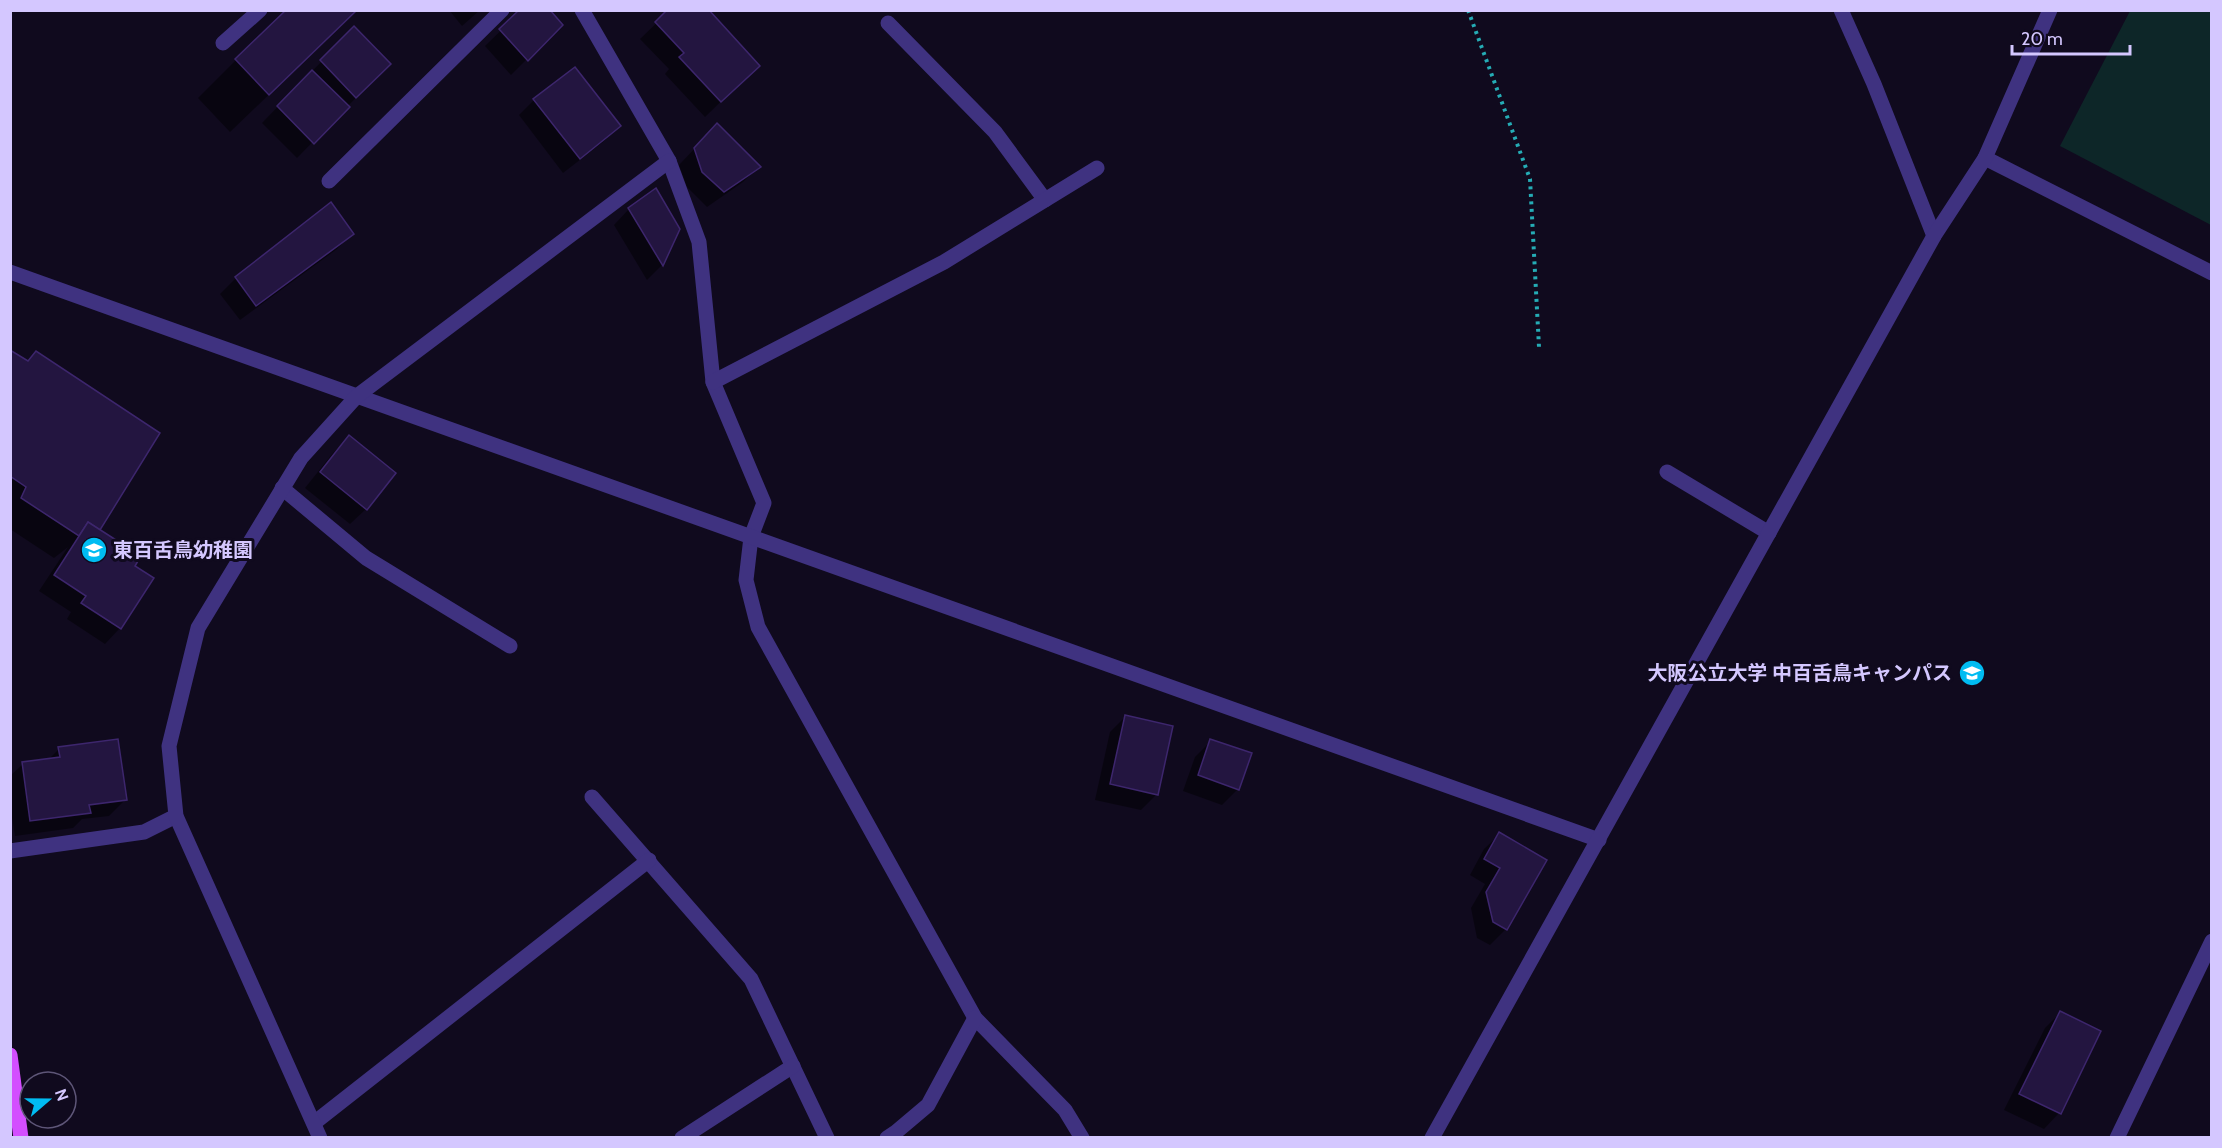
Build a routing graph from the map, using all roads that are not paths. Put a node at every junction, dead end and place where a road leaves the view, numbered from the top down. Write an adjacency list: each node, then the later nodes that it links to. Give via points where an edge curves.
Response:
1 (260, 10): 7 (street)
2 (502, 10): 11 (street)
3 (582, 10): 9 (street)
4 (1841, 10): 13 (street)
5 (2050, 10): 8 (street)
6 (888, 23): 12 (street, via 995,132)
7 (224, 43)
8 (1985, 158): 13 (street); 15 (street)
9 (669, 161): 16 (street, via 699,242); 17 (street)
10 (1097, 168): 12 (street)
11 (329, 181)
12 (1045, 200): 16 (street, via 944,262)
13 (1934, 236): 20 (street)
14 (10, 272): 17 (street)
15 (2211, 273)
16 (713, 382): 21 (street, via 764,502)
17 (357, 396): 19 (street, via 301,458); 21 (street)
18 (1667, 472): 20 (street)
19 (282, 488): 22 (street, via 366,558); 24 (street, via 198,628 169,746)
20 (1769, 533): 25 (street)
21 (751, 537): 25 (street); 29 (street, via 746,580 758,627)
22 (510, 646)
23 (592, 797): 27 (street)
24 (176, 816): 26 (street, via 144,831); 32 (street)
25 (1599, 840): 38 (street)
26 (10, 851)
27 (649, 860): 31 (street, via 751,979); 32 (street)
28 (2211, 941): 39 (street)
29 (975, 1018): 36 (street, via 928,1105); 37 (street, via 1065,1110)
30 (10, 1055): 33 (main road)
31 (793, 1066): 34 (street); 35 (street)
32 (317, 1130)
33 (21, 1137)
34 (682, 1137)
35 (827, 1137)
36 (887, 1137)
37 (1082, 1137)
38 (1432, 1137)
39 (2117, 1137)

